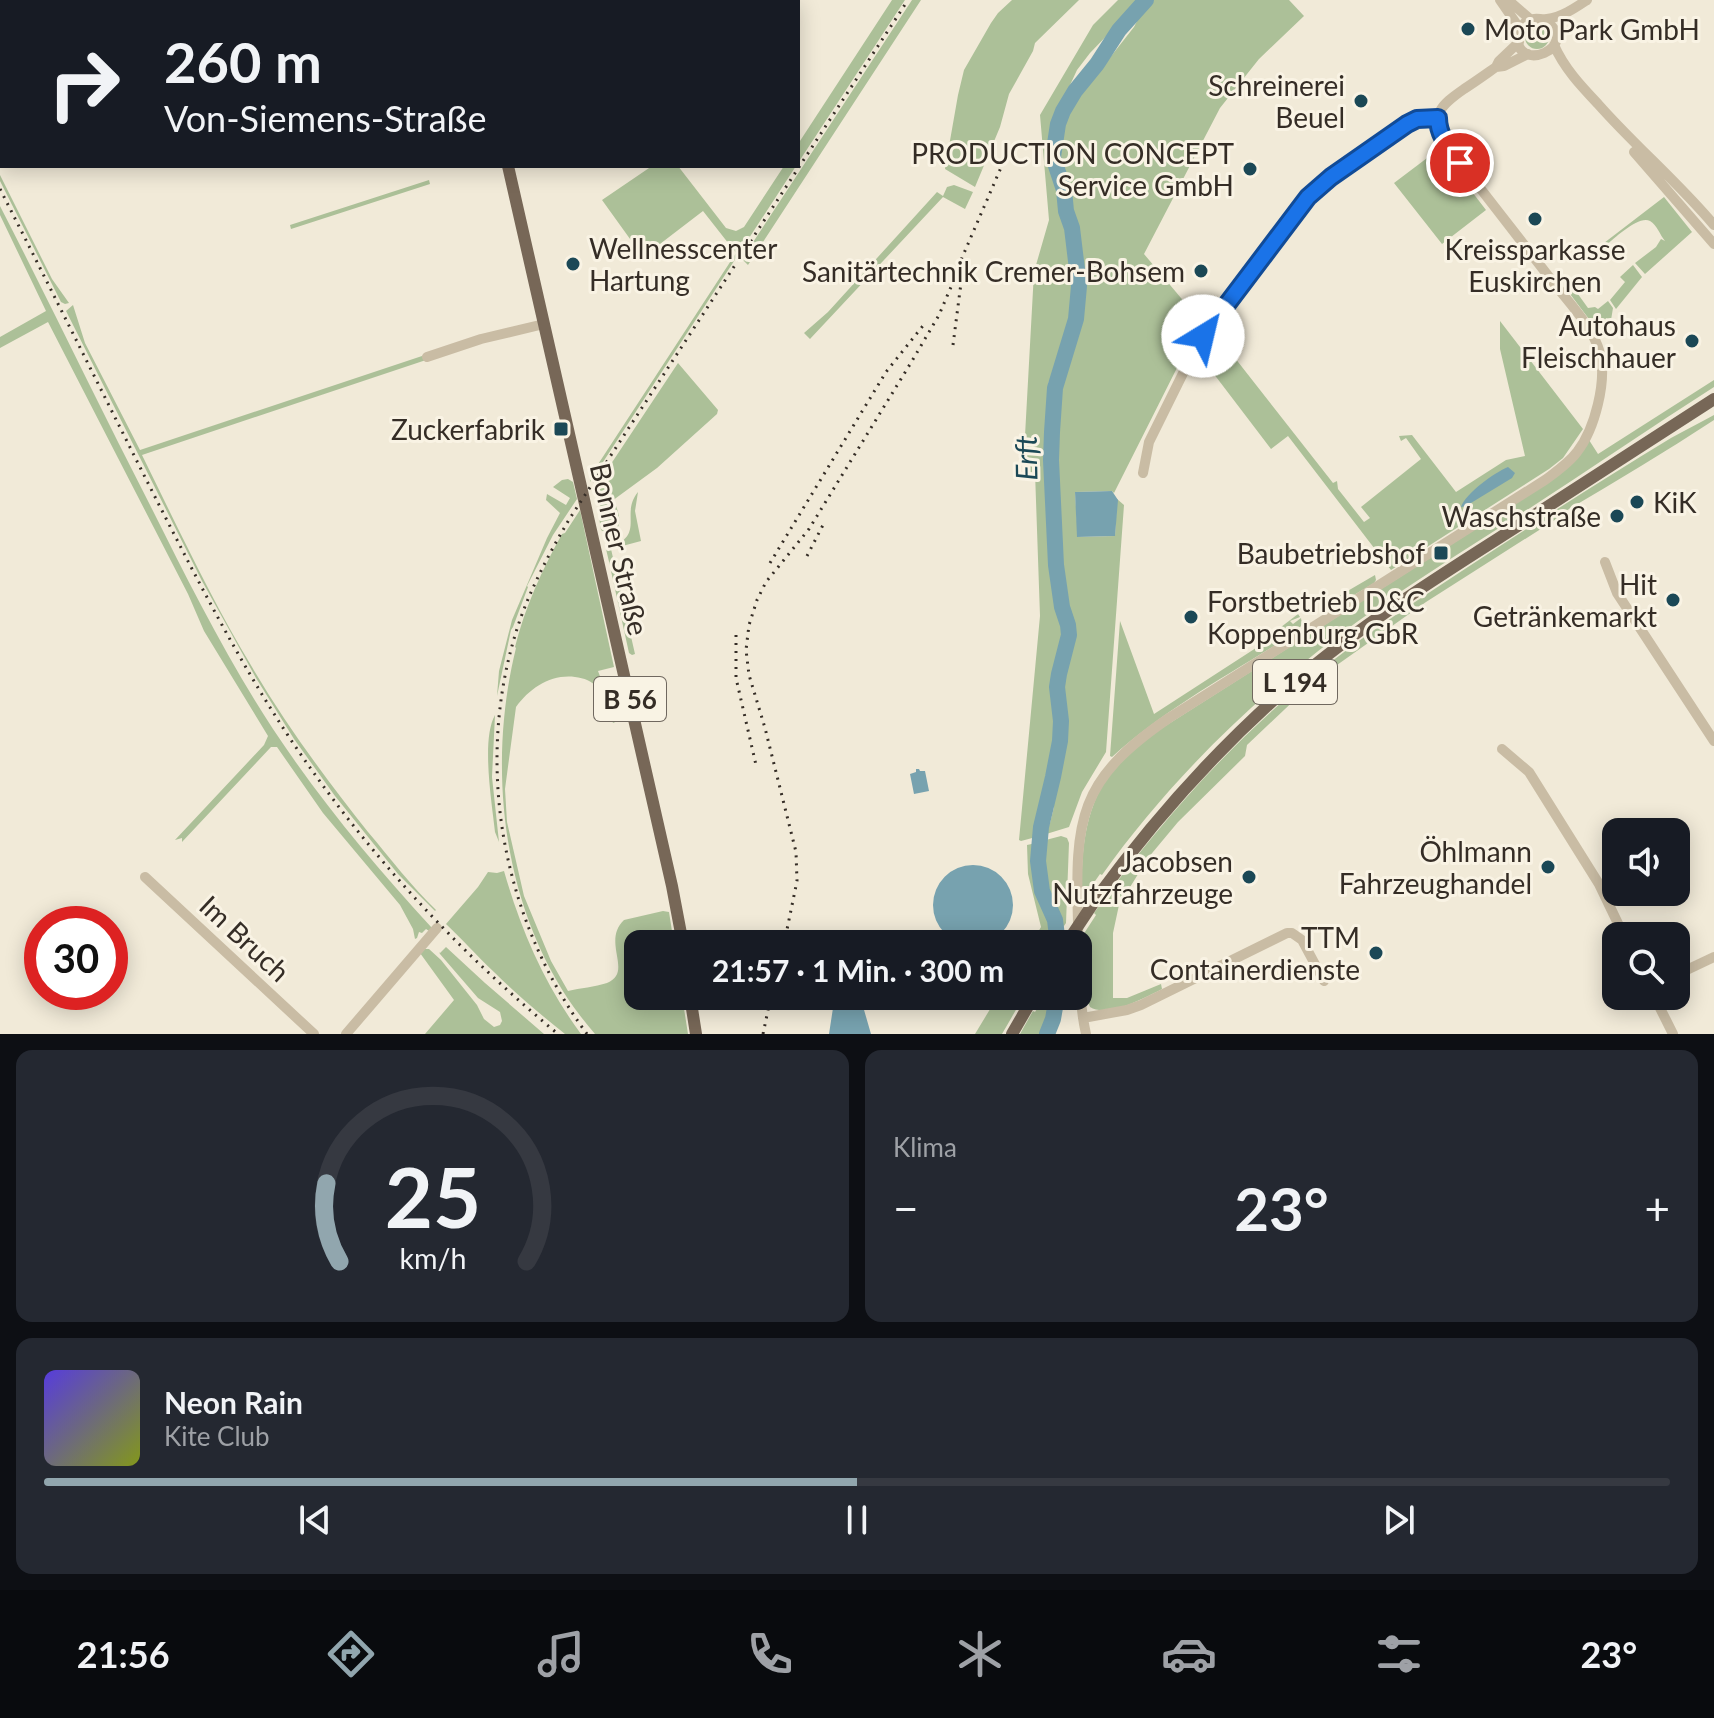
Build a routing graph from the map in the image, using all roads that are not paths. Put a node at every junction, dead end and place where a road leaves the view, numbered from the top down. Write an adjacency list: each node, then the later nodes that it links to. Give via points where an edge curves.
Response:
1 (1500, 0): 7 (street)
2 (1508, 0): 5 (street)
3 (1587, 0): 4 (street)
4 (1568, 13): 6 (street); 8 (street)
5 (1530, 19): 6 (street); 7 (street)
6 (1545, 20): 8 (street)
7 (1520, 29): 9 (street)
8 (1554, 31): 10 (street)
9 (1519, 42): 11 (street); 13 (street)
10 (1554, 45): 12 (street); 14 (street)
11 (1528, 54): 12 (street); 13 (street)
12 (1541, 55): 14 (street)
13 (1496, 67): 15 (street, via 1446,102)
14 (1570, 73): 16 (street)
15 (1438, 118): 23 (street, via 1407,124 1304,201 1198,343 1149,442); 38 (street, via 1445,143 1596,341 1602,375 1594,418 1570,460 1545,480 1169,718 1105,773 1084,815 1079,840)
16 (1612, 121): 18 (street); 19 (street)
17 (508, 168): 20 (main road, Bonner Straße / B 56)
18 (1714, 225)
19 (1714, 244)
20 (544, 324): 21 (street); 30 (main road, Bonner Straße / B 56)
21 (427, 357)
22 (1714, 399): 31 (main road, L 194, bridge, via 1407,598 1311,669 1189,784 1148,830)
23 (1143, 473)
24 (1605, 562): 25 (street, via 1617,593)
25 (1714, 741)
26 (1502, 749): 28 (street, via 1529,772)
27 (145, 877): 39 (street, Im Bruch)
28 (1617, 922)
29 (437, 928): 40 (street)
30 (680, 930)
31 (1075, 930)
32 (1714, 957): 33 (street)
33 (1690, 968)
34 (1324, 981): 38 (street, via 1302,940 1287,933 1141,1005)
35 (692, 1010): 41 (main road)
36 (1026, 1010): 42 (main road)
37 (1661, 1010): 44 (street)
38 (1083, 1018): 43 (street)
39 (314, 1034)
40 (346, 1034)
41 (696, 1034)
42 (1012, 1034)
43 (1086, 1034)
44 (1673, 1034)

